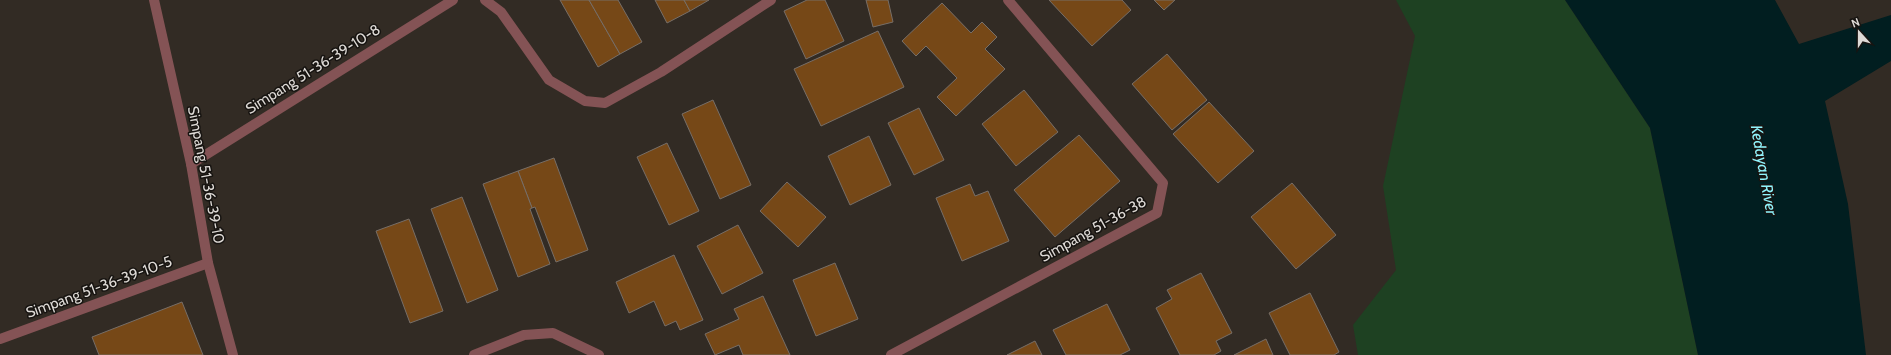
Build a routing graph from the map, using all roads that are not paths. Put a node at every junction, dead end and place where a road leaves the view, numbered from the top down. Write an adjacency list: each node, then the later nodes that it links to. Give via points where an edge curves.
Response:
1 (154, 0): 6 (street, Simpang 51-36-39-10)
2 (453, 0): 6 (street, Simpang 51-36-39-10-8)
3 (485, 0): 4 (street, via 501,12 550,80 585,101 605,103 661,72)
4 (771, 0)
5 (1008, 0): 12 (street, Simpang 51-36-38, via 1163,183 1157,213)
6 (191, 164): 7 (street, Simpang 51-36-39-10)
7 (208, 263): 8 (street, Simpang 51-36-39-10-5); 9 (street, Simpang 51-36-39-10)
8 (0, 339)
9 (233, 355)
10 (474, 355): 11 (street, via 524,335 553,332)
11 (599, 355)
12 (891, 355)

